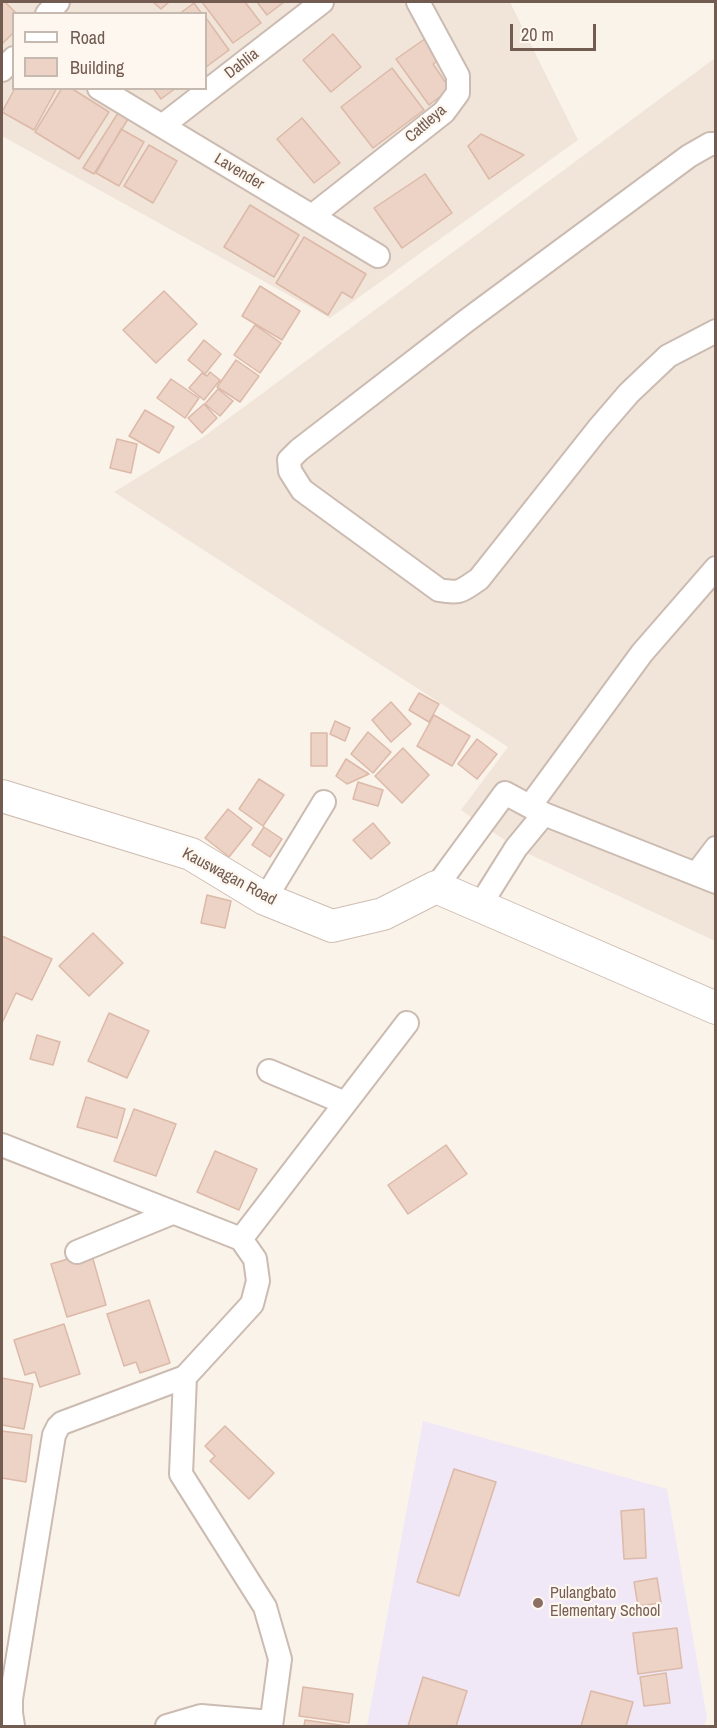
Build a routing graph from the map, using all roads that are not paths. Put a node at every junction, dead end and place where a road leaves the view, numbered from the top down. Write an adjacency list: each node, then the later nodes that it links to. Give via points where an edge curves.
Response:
1 (322, 2): 4 (street, Dahlia)
2 (418, 2): 6 (street, Cattleya, via 458,76 458,93 444,111)
3 (102, 90): 4 (street, Lavender)
4 (162, 126): 6 (street, Lavender)
5 (716, 144): 8 (street, via 689,156 466,321 299,450 289,460 290,471 302,490 439,590 461,591 479,579 629,393 668,356)
6 (312, 216): 7 (street, Lavender)
7 (378, 256)
8 (716, 331)
9 (716, 568): 12 (street, via 642,653)
10 (2, 796): 16 (street, Kauswagan Road, via 191,854)
11 (324, 802): 16 (street)
12 (537, 810): 14 (street); 15 (street, via 505,793); 17 (street)
13 (716, 848): 14 (street)
14 (706, 878)
15 (436, 887): 16 (street, Kauswagan Road, via 383,914 332,926); 17 (street)
16 (265, 899)
17 (479, 907): 18 (street)
18 (716, 1008)
19 (407, 1023): 21 (street)
20 (268, 1071): 21 (street)
21 (345, 1103): 24 (street)
22 (2, 1145): 23 (street)
23 (172, 1213): 24 (street); 25 (street)
24 (241, 1239): 26 (street, via 255,1259 258,1281 252,1304)
25 (76, 1252)
26 (185, 1377): 27 (street, via 181,1474 265,1607 280,1659); 28 (street, via 62,1423 54,1435 11,1699)
27 (271, 1724): 29 (street, via 201,1716)
28 (13, 1726)
29 (166, 1726)

